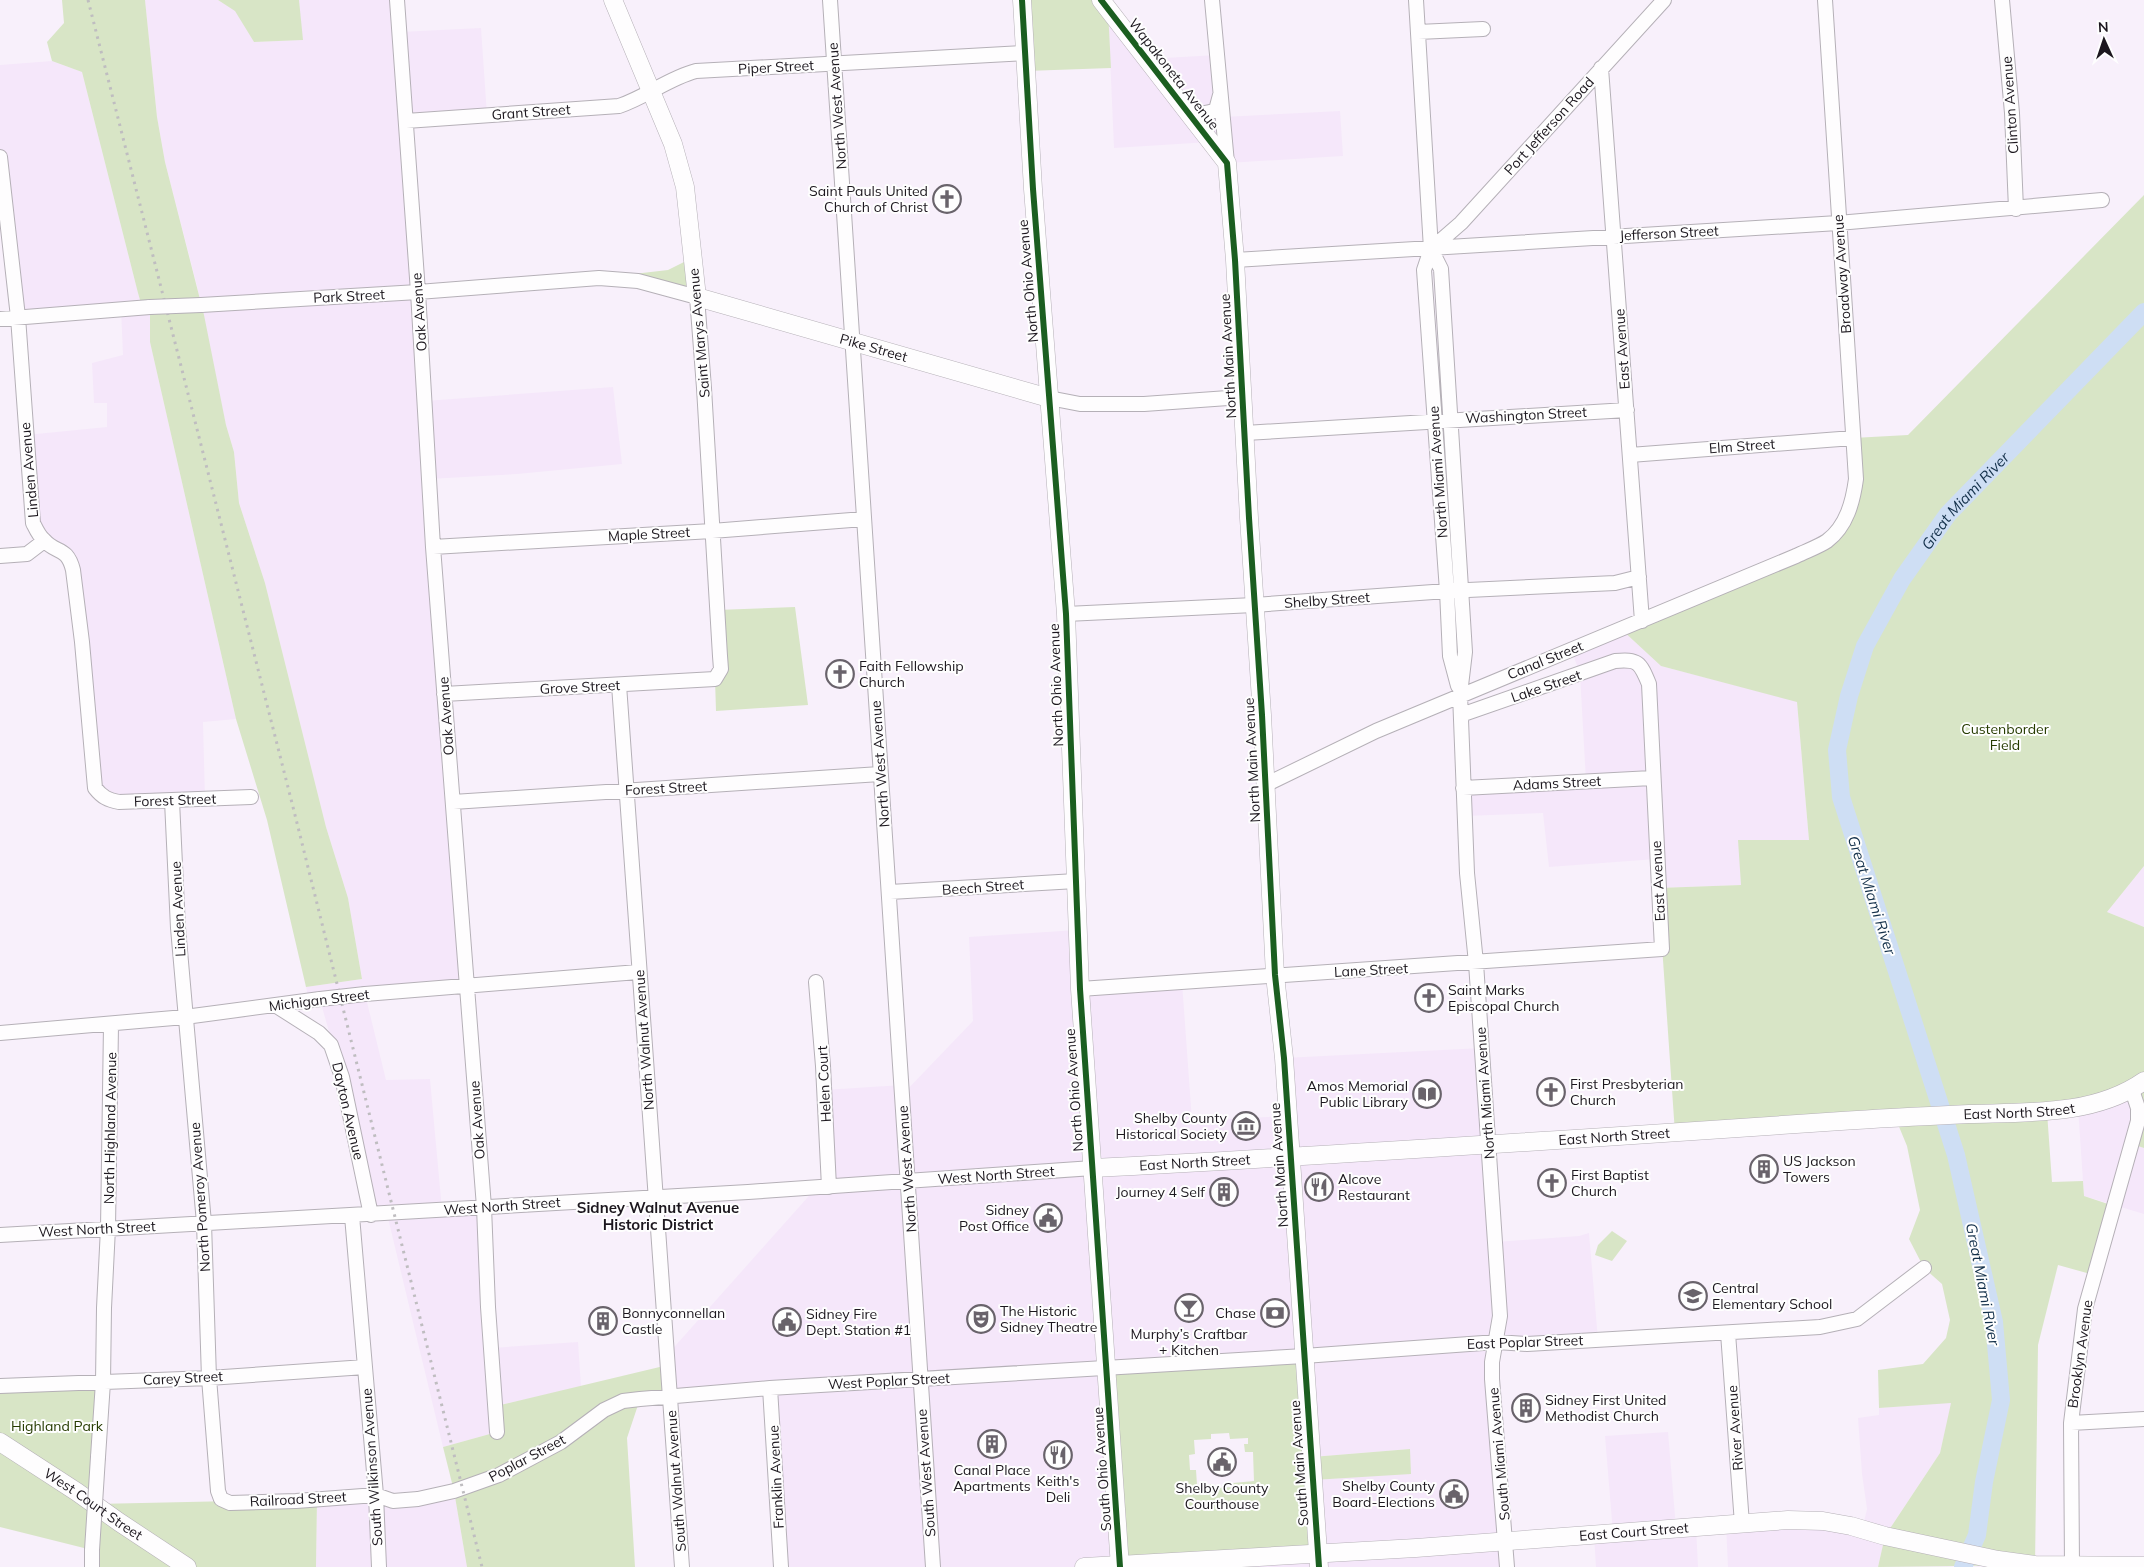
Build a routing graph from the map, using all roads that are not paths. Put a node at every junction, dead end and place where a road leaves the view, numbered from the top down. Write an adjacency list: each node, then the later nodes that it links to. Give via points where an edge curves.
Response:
1 (397, 0): 19 (street, Oak Avenue)
2 (613, 0): 16 (main road, Saint Marys Avenue)
3 (830, 0): 14 (street, North West Avenue)
4 (1022, 0): 13 (main road, North Ohio Avenue)
5 (1101, 0): 18 (main road, Wapakoneta Avenue)
6 (1212, 0): 17 (street, North Main Avenue)
7 (1416, 0): 12 (street, North Miami Avenue)
8 (1664, 0): 15 (street, Port Jefferson Road)
9 (1825, 0): 24 (street, Broadway Avenue)
10 (2002, 0): 23 (street, Clinton Avenue)
11 (1483, 29): 12 (street)
12 (1418, 32): 26 (street, North Miami Avenue)
13 (1025, 53): 14 (street, Piper Street); 34 (main road, North Ohio Avenue)
14 (833, 64): 16 (street, Piper Street, via 696,71 683,74); 32 (street, North West Avenue)
15 (1601, 68): 25 (street, East Avenue); 26 (street, Port Jefferson Road, via 1461,223)
16 (652, 91): 19 (street, Grant Street, via 619,106); 29 (main road, Saint Marys Avenue, via 674,144 685,187)
17 (1220, 95): 18 (street, via 1216,110 1207,114); 21 (street, North Main Avenue)
18 (1185, 108): 21 (main road, Wapakoneta Avenue)
19 (406, 121): 28 (street, Oak Avenue)
20 (0, 157): 30 (street, Linden Avenue)
21 (1226, 163): 27 (main road, North Main Avenue)
22 (2102, 200): 23 (street, Jefferson Street)
23 (2016, 209): 24 (street, Jefferson Street)
24 (1838, 223): 25 (street, Jefferson Street); 39 (street, Broadway Avenue)
25 (1614, 236): 26 (street, Jefferson Street); 35 (street, East Avenue)
26 (1431, 249): 27 (street, Jefferson Street); 36 (street, North Miami Avenue, via 1424,270); 37 (street, North Miami Avenue, via 1441,269)
27 (1235, 260): 33 (main road, North Main Avenue)
28 (418, 292): 29 (street, Park Street, via 599,278 638,282); 30 (street, Park Street, bridge); 45 (street, Oak Avenue)
29 (697, 297): 32 (main road, Pike Street); 42 (street, Saint Marys Avenue)
30 (18, 318): 31 (street, Park Street); 44 (street, Linden Avenue, via 33,523)
31 (0, 319)
32 (853, 341): 34 (main road, Pike Street); 41 (street, North West Avenue)
33 (1242, 397): 34 (street, via 1144,404 1089,404); 38 (main road, North Main Avenue)
34 (1050, 398): 51 (main road, North Ohio Avenue)
35 (1627, 410): 37 (street, Washington Street); 40 (street, East Avenue)
36 (1434, 420): 37 (street, Washington Street); 38 (street, Washington Street); 49 (street, North Miami Avenue)
37 (1450, 420): 48 (street, North Miami Avenue)
38 (1245, 433): 50 (main road, North Main Avenue)
39 (1853, 438): 40 (street, Elm Street); 43 (street, Broadway Avenue, via 1856,479 1853,501 1843,522)
40 (1630, 455): 47 (street, East Avenue)
41 (864, 518): 42 (street, Maple Street); 59 (street, North West Avenue)
42 (712, 531): 45 (street, Maple Street); 54 (street, Saint Marys Avenue, via 721,669)
43 (1828, 540): 52 (street, Canal Street)
44 (44, 541): 46 (street, via 27,554); 65 (street, Forest Street, via 62,550 71,561 73,570 95,788 108,800 119,802)
45 (433, 547): 56 (street, Oak Avenue)
46 (0, 556)
47 (1639, 577): 48 (street, Shelby Street, via 1588,585); 52 (street, East Avenue)
48 (1462, 590): 49 (street, Shelby Street); 57 (street, North Miami Avenue, via 1465,652)
49 (1447, 591): 50 (street, Shelby Street); 57 (street, North Miami Avenue, via 1450,656)
50 (1254, 605): 51 (street, Shelby Street); 61 (main road, North Main Avenue)
51 (1066, 614): 67 (main road, North Ohio Avenue)
52 (1642, 621): 57 (street, Canal Street)
53 (1632, 659): 58 (street, Lake Street, via 1614,661); 60 (street, East Avenue, via 1642,666 1649,684)
54 (715, 679): 55 (street, Grove Street)
55 (619, 685): 56 (street, Grove Street); 63 (street, North Walnut Avenue)
56 (444, 694): 66 (street, Oak Avenue)
57 (1460, 694): 58 (street, North Miami Avenue); 61 (street, Canal Street)
58 (1461, 716): 62 (street, North Miami Avenue)
59 (880, 774): 63 (street, Forest Street); 68 (street, North West Avenue)
60 (1652, 778): 62 (street, Adams Street); 69 (street, East Avenue)
61 (1265, 785): 72 (main road, North Main Avenue)
62 (1463, 788): 70 (street, North Miami Avenue)
63 (626, 790): 66 (street, Forest Street); 71 (street, North Walnut Avenue)
64 (252, 798): 65 (street, Forest Street)
65 (172, 801): 77 (street, Linden Avenue)
66 (452, 802): 74 (street, Oak Avenue)
67 (1076, 881): 68 (street, Beech Street); 75 (main road, North Ohio Avenue)
68 (890, 892): 84 (street, North West Avenue)
69 (1662, 949): 70 (street, Lane Street)
70 (1476, 963): 72 (street, Lane Street); 81 (street, North Miami Avenue)
71 (638, 972): 74 (street, Michigan Street); 86 (street, North Walnut Avenue)
72 (1275, 975): 75 (street, Lane Street); 82 (main road, North Main Avenue)
73 (816, 982): 85 (street, Helen Court)
74 (467, 985): 76 (street, Michigan Street, bridge); 87 (street, Oak Avenue)
75 (1080, 989): 83 (main road, North Ohio Avenue)
76 (275, 1005): 77 (street, Michigan Street); 88 (street, Dayton Avenue, via 319,1033 331,1045 342,1077)
77 (185, 1017): 78 (street, Michigan Street); 90 (street, North Pomeroy Avenue)
78 (111, 1024): 79 (street, Michigan Street); 91 (street, North Highland Avenue)
79 (0, 1033)
80 (2138, 1086): 81 (main road, East North Street, via 2086,1106 2047,1111 1894,1117); 106 (street, Brooklyn Avenue, via 2138,1121 2084,1309)
81 (1489, 1146): 82 (main road, East North Street); 95 (street, North Miami Avenue, via 1500,1316)
82 (1292, 1158): 83 (main road, East North Street); 96 (main road, North Main Avenue)
83 (1093, 1168): 84 (street, West North Street); 98 (main road, North Ohio Avenue)
84 (908, 1181): 85 (street, West North Street); 100 (street, North West Avenue)
85 (829, 1186): 86 (street, West North Street)
86 (657, 1197): 87 (street, West North Street); 104 (street, North Walnut Avenue)
87 (484, 1207): 88 (street, West North Street); 107 (street, Oak Avenue)
88 (371, 1215): 89 (street, West North Street)
89 (352, 1216): 90 (street, West North Street); 97 (street, South Wilkinson Avenue)
90 (204, 1222): 91 (street, West North Street); 99 (street, North Pomeroy Avenue)
91 (108, 1228): 92 (street, West North Street); 101 (street, North Highland Avenue)
92 (0, 1235)
93 (1924, 1268): 94 (street, East Poplar Street, via 1857,1319 1820,1327)
94 (1728, 1333): 95 (street, East Poplar Street, via 1527,1344); 111 (street, River Avenue)
95 (1497, 1342): 96 (street, East Poplar Street); 112 (street, South Miami Avenue, via 1492,1379)
96 (1304, 1356): 98 (street, East Poplar Street); 113 (main road, South Main Avenue)
97 (365, 1367): 99 (street, Carey Street); 109 (street, South Wilkinson Avenue)
98 (1108, 1368): 100 (street, West Poplar Street); 114 (main road, South Ohio Avenue)
99 (209, 1378): 101 (street, Carey Street); 110 (street, North Pomeroy Avenue)
100 (920, 1379): 103 (street, West Poplar Street); 122 (street, South West Avenue)
101 (103, 1382): 102 (street, Carey Street); 117 (street, North Highland Avenue, bridge)
102 (0, 1386)
103 (770, 1388): 104 (street, West Poplar Street); 121 (street, Franklin Avenue)
104 (671, 1394): 109 (street, Poplar Street, via 623,1401 604,1410 553,1446 499,1475 463,1488 393,1502); 120 (street, South Walnut Avenue)
105 (2144, 1419): 106 (street)
106 (2071, 1423): 115 (street, Brooklyn Avenue)
107 (498, 1432)
108 (0, 1442): 118 (main road, West Court Street)
109 (376, 1495): 110 (street, Railroad Street, via 230,1503); 119 (street, South Wilkinson Avenue)
110 (221, 1498)
111 (1742, 1524): 112 (main road, East Court Street); 115 (main road, East Court Street, via 1823,1520 1998,1560)
112 (1506, 1541): 113 (main road, East Court Street); 124 (street, South Miami Avenue)
113 (1318, 1560): 114 (main road, East Court Street)
114 (1120, 1566): 123 (main road, East Court Street)
115 (2072, 1566): 116 (main road, East Court Street)
116 (2144, 1566)
117 (92, 1567)
118 (187, 1567)
119 (379, 1567)
120 (682, 1567)
121 (781, 1567)
122 (933, 1567)
123 (1084, 1567)
124 (1507, 1567)

